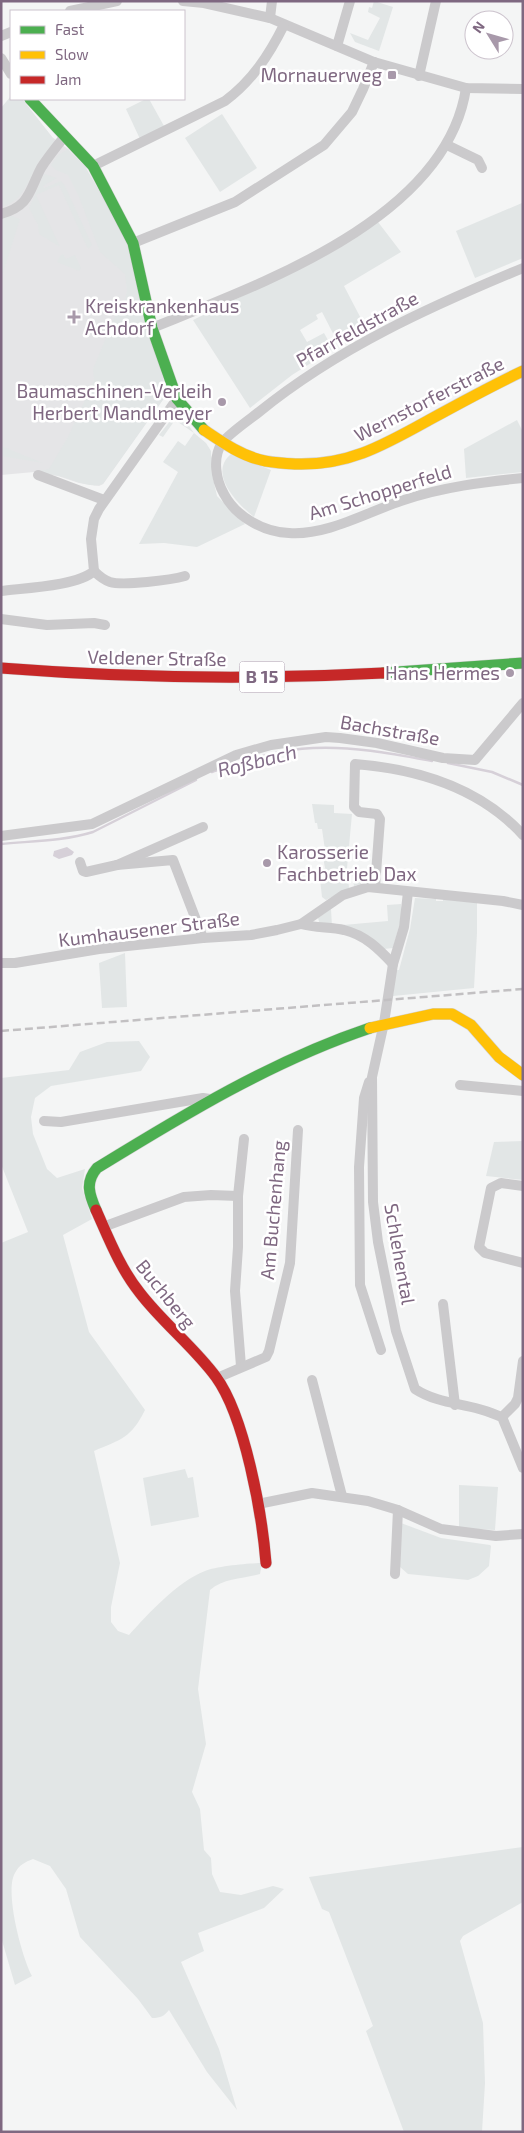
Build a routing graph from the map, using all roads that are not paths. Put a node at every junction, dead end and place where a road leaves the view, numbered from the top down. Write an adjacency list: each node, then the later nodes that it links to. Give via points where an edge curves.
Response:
1 (117, 1): 6 (street)
2 (183, 1): 7 (street)
3 (272, 1): 7 (street)
4 (350, 1): 9 (street)
5 (436, 1): 13 (street)
6 (75, 10)
7 (270, 18): 8 (street)
8 (284, 25): 9 (street); 19 (street, via 243,88 225,101)
9 (337, 46): 11 (street)
10 (1, 58): 12 (street)
11 (374, 62): 13 (street); 22 (street, via 352,112 324,145 242,199)
12 (10, 72)
13 (419, 76): 14 (street)
14 (466, 88): 15 (street); 18 (street, via 458,123)
15 (523, 89)
16 (31, 100): 17 (street, Wernstorferstraße)
17 (65, 136): 19 (street, Wernstorferstraße); 21 (street, via 19,207)
18 (447, 145): 20 (street, via 478,160); 24 (street, via 396,203 338,243 282,274)
19 (93, 166): 22 (street, Wernstorferstraße)
20 (482, 168)
21 (1, 214)
22 (133, 243): 24 (street, Wernstorferstraße)
23 (523, 268): 27 (street, Pfarrfeldstraße, via 453,297 357,345 290,387)
24 (152, 328): 26 (street, Wernstorferstraße)
25 (523, 371): 27 (street, Wernstorferstraße, via 374,450 341,461 316,465 273,463)
26 (177, 399): 27 (street, Wernstorferstraße, via 203,429); 30 (street)
27 (222, 443): 29 (street, Am Schopperfeld, via 217,458 217,474 226,498 252,521 288,533 317,531 405,499 471,483)
28 (38, 475): 30 (street)
29 (523, 478)
30 (104, 500): 31 (street, via 92,529)
31 (94, 571): 32 (street, via 107,581 121,584); 33 (street, via 89,576 60,584)
32 (184, 576)
33 (1, 591)
34 (1, 619): 35 (street)
35 (105, 625)
36 (523, 663): 37 (street, Veldener Straße / B 15, via 303,676 173,677)
37 (1, 668)
38 (523, 703): 41 (street, Bachstraße, via 475,760 444,758 340,738 271,744 236,755 92,824)
39 (203, 828): 42 (street)
40 (523, 835): 46 (street, via 502,815 460,788 388,767 356,764 354,807 359,812 377,814 380,819)
41 (1, 836)
42 (166, 842): 43 (street); 45 (street)
43 (173, 860): 45 (street); 50 (street)
44 (80, 862): 45 (street, via 82,871 86,872)
45 (117, 864)
46 (376, 887): 47 (street, Kumhausener Straße); 49 (street, Kumhausener Straße, via 342,895)
47 (408, 892): 48 (street, Kumhausener Straße); 52 (street, Schlehental, via 404,927)
48 (523, 905)
49 (300, 924): 50 (street, Kumhausener Straße, via 251,935); 52 (street, Kumhausener Straße, via 361,936)
50 (203, 938): 51 (street, Kumhausener Straße)
51 (1, 963)
52 (393, 964): 53 (street, Schlehental)
53 (384, 1023): 54 (street, Buchberg, via 445,1012 457,1016 468,1022 497,1054); 55 (street, Schlehental); 58 (street, Buchberg, via 317,1046)
54 (523, 1075)
55 (372, 1077): 67 (street, Schlehental, via 364,1098 360,1142 360,1285); 72 (street, Schlehental, via 373,1202 396,1331 415,1389)
56 (460, 1085): 57 (street)
57 (523, 1090)
58 (210, 1100): 59 (street, Buchberg, via 202,1098 61,1122); 64 (street, Buchberg, via 91,1174 88,1188)
59 (44, 1121)
60 (298, 1130): 69 (street, Am Buchenhang, via 290,1263 269,1352 266,1357)
61 (244, 1139): 63 (street)
62 (523, 1186): 65 (street, via 501,1183 491,1188 478,1248 485,1253)
63 (238, 1196): 64 (street, via 184,1197); 69 (street, via 234,1291)
64 (103, 1227): 70 (street, Buchberg, via 121,1266 140,1294)
65 (523, 1263)
66 (444, 1304): 72 (street, Schlehental)
67 (381, 1350)
68 (523, 1361): 73 (street, via 518,1398)
69 (241, 1366): 70 (street, Am Buchenhang)
70 (217, 1378): 76 (street, Buchberg, via 240,1428)
71 (312, 1380): 75 (street)
72 (456, 1405): 73 (street, Schlehental)
73 (502, 1417): 74 (street)
74 (523, 1468)
75 (342, 1496): 76 (street, via 312,1493); 77 (street)
76 (258, 1504): 79 (street, Buchberg)
77 (398, 1510): 78 (street, via 441,1529 496,1536); 80 (street)
78 (523, 1534)
79 (266, 1563)
80 (395, 1574)

